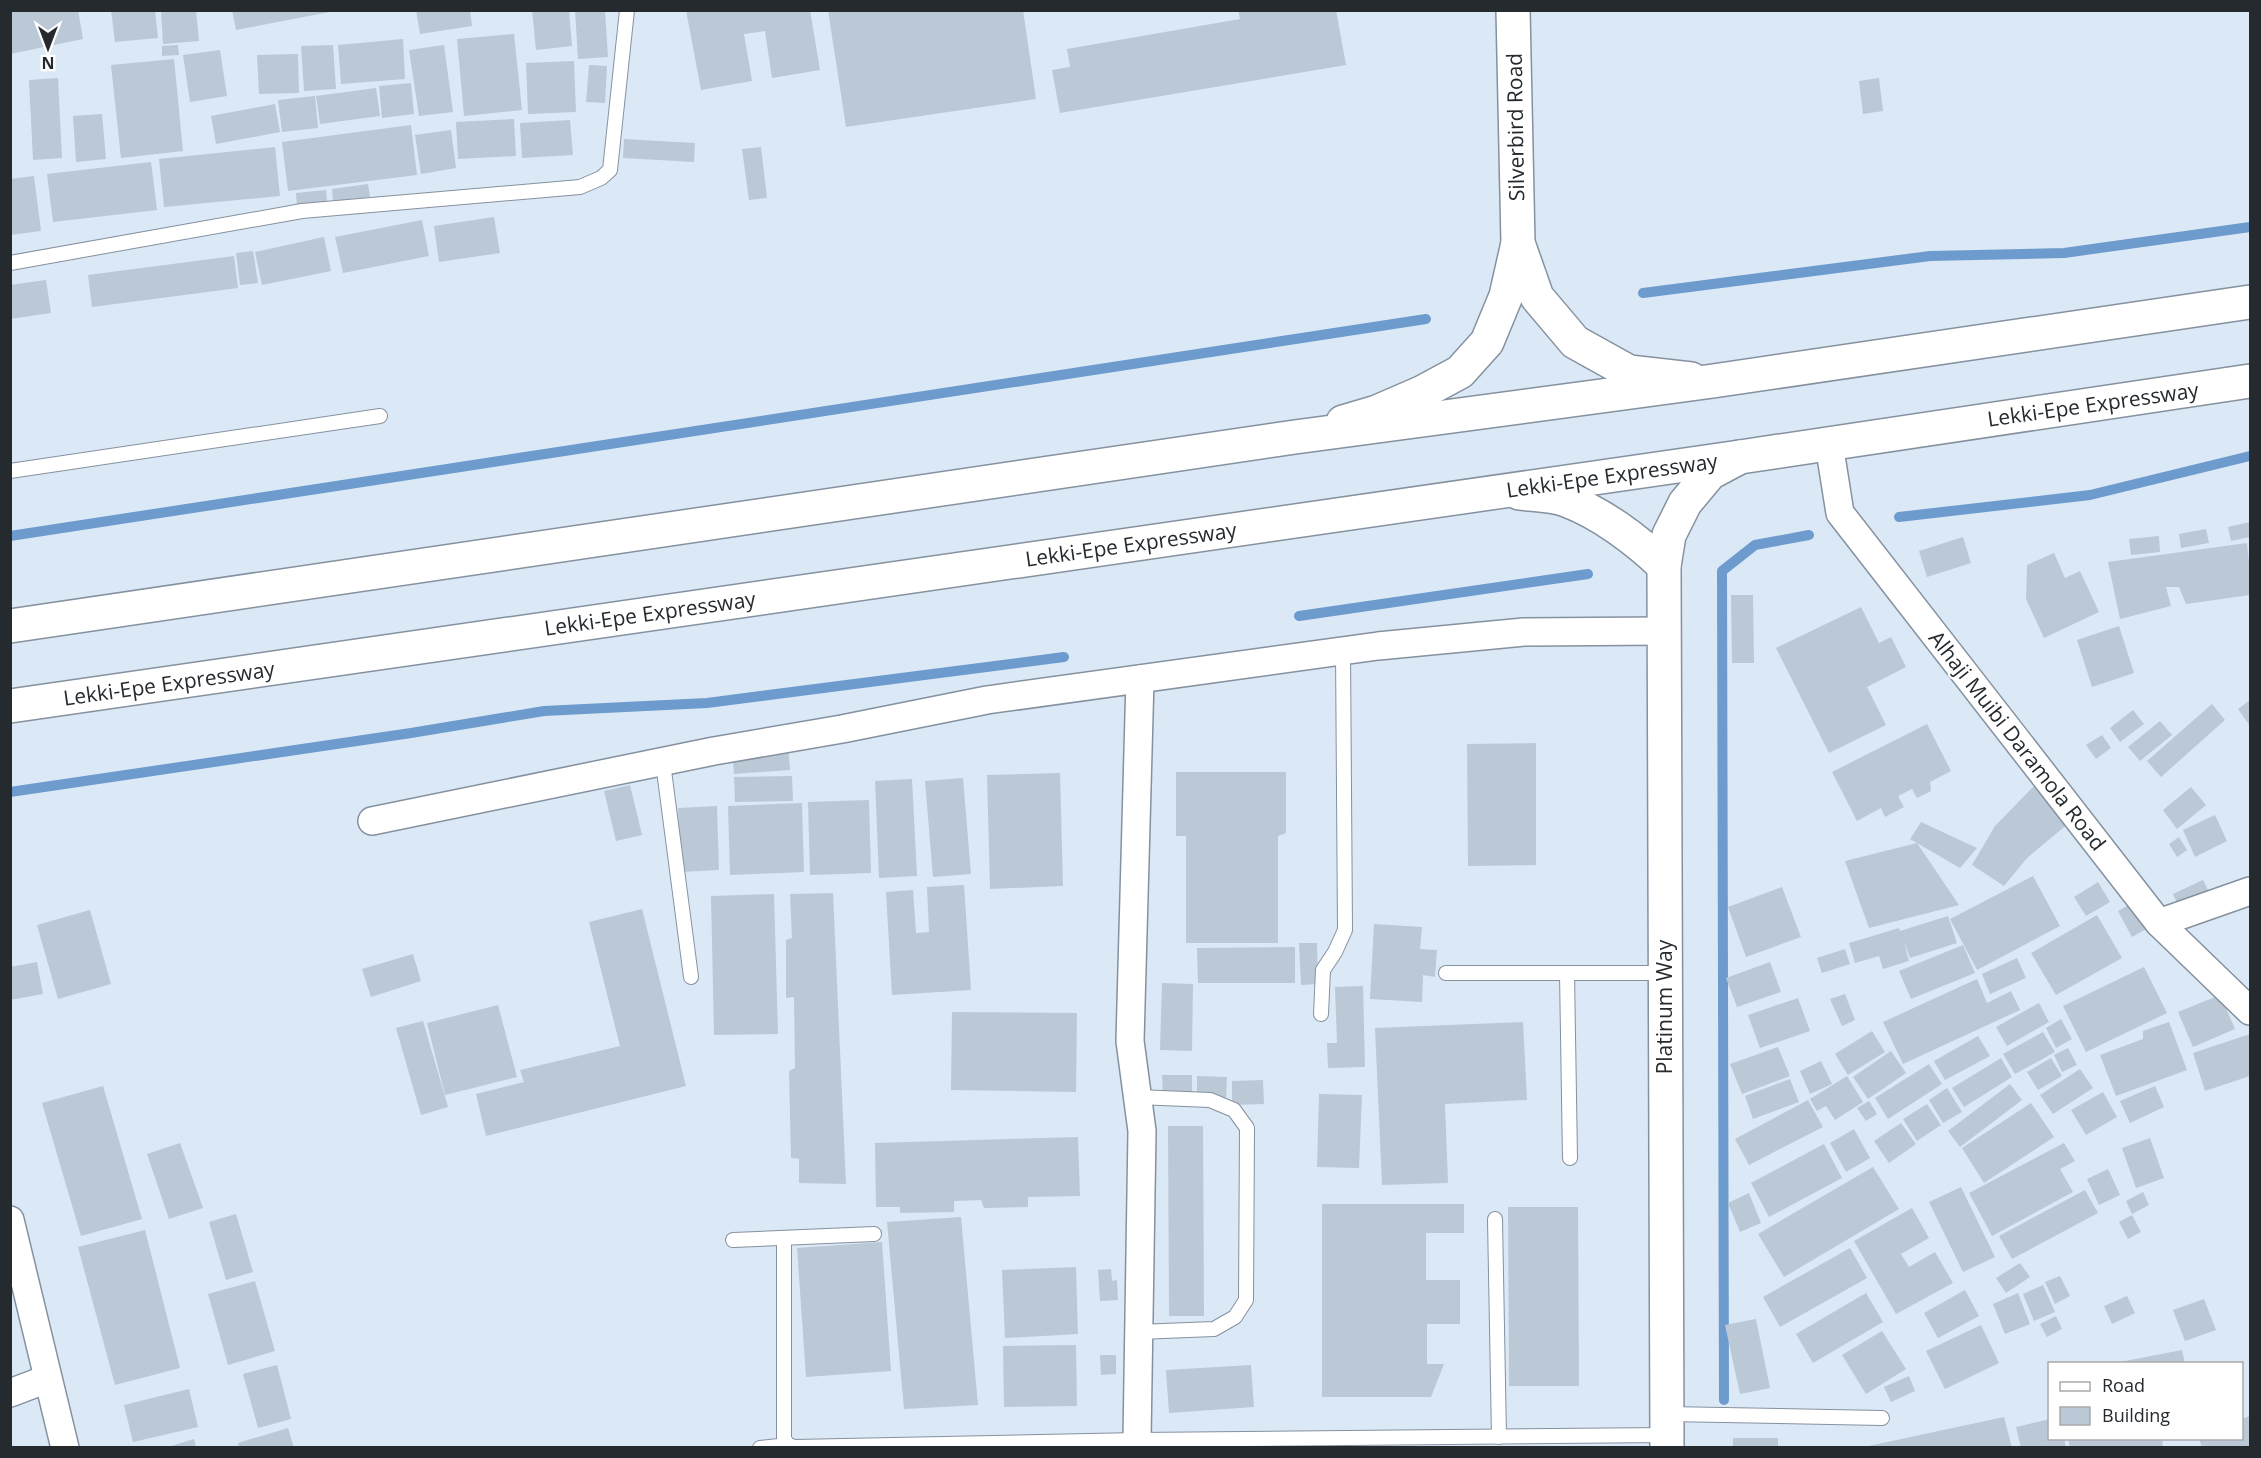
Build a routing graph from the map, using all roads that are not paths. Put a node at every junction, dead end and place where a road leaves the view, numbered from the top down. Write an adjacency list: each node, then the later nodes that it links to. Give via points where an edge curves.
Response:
1 (627, 10): 4 (lane, via 610,170 580,187 302,211)
2 (1513, 10): 3 (main road, Silverbird Road)
3 (1518, 243): 6 (main road, via 1538,297 1575,342 1629,372); 9 (main road, via 1506,296 1487,342 1460,372 1377,411)
4 (10, 263)
5 (2250, 303): 6 (main road)
6 (1713, 381): 9 (main road)
7 (2250, 381): 10 (main road, Lekki-Epe Expressway)
8 (380, 416): 12 (lane)
9 (1295, 437): 15 (main road)
10 (1829, 444): 11 (main road, Lekki-Epe Expressway); 23 (street, Alhaji Muibi Daramola Road, via 1840,513)
11 (1740, 457): 13 (main road, Lekki-Epe Expressway); 14 (main road, Platinum Way, via 1710,473 1685,503 1669,535)
12 (10, 471)
13 (1506, 491): 14 (main road, via 1565,499 1611,523); 19 (main road, Lekki-Epe Expressway)
14 (1664, 566): 16 (main road, Platinum Way)
15 (10, 626)
16 (1664, 631): 17 (street, via 1524,632); 26 (main road, Platinum Way)
17 (1343, 650): 18 (street); 29 (lane, via 1345,930 1323,970)
18 (1140, 679): 20 (street, via 987,700); 30 (street, via 1130,1041)
19 (10, 706)
20 (663, 762): 21 (street); 27 (lane)
21 (372, 821)
22 (2250, 891): 23 (street)
23 (2159, 923): 28 (street, Alhaji Muibi Daramola Road)
24 (1446, 973): 25 (lane)
25 (1567, 973): 26 (lane); 31 (lane)
26 (1665, 973): 41 (main road, Platinum Way)
27 (692, 977)
28 (2250, 1011)
29 (1321, 1014)
30 (1137, 1097): 37 (street, via 1142,1131); 37 (lane, via 1210,1100 1234,1110 1248,1128 1246,1300 1236,1317 1214,1329)
31 (1570, 1158)
32 (1495, 1218): 42 (lane)
33 (10, 1220): 38 (street)
34 (874, 1234): 35 (lane)
35 (784, 1238): 36 (lane); 44 (lane, via 784,1439)
36 (733, 1240)
37 (1138, 1332): 43 (street)
38 (47, 1379): 39 (street); 45 (street)
39 (10, 1393)
40 (1882, 1418): 41 (lane)
41 (1666, 1432): 42 (lane)
42 (1499, 1437): 43 (lane)
43 (1137, 1440): 44 (lane)
44 (788, 1445): 46 (lane)
45 (65, 1448)
46 (760, 1448)

